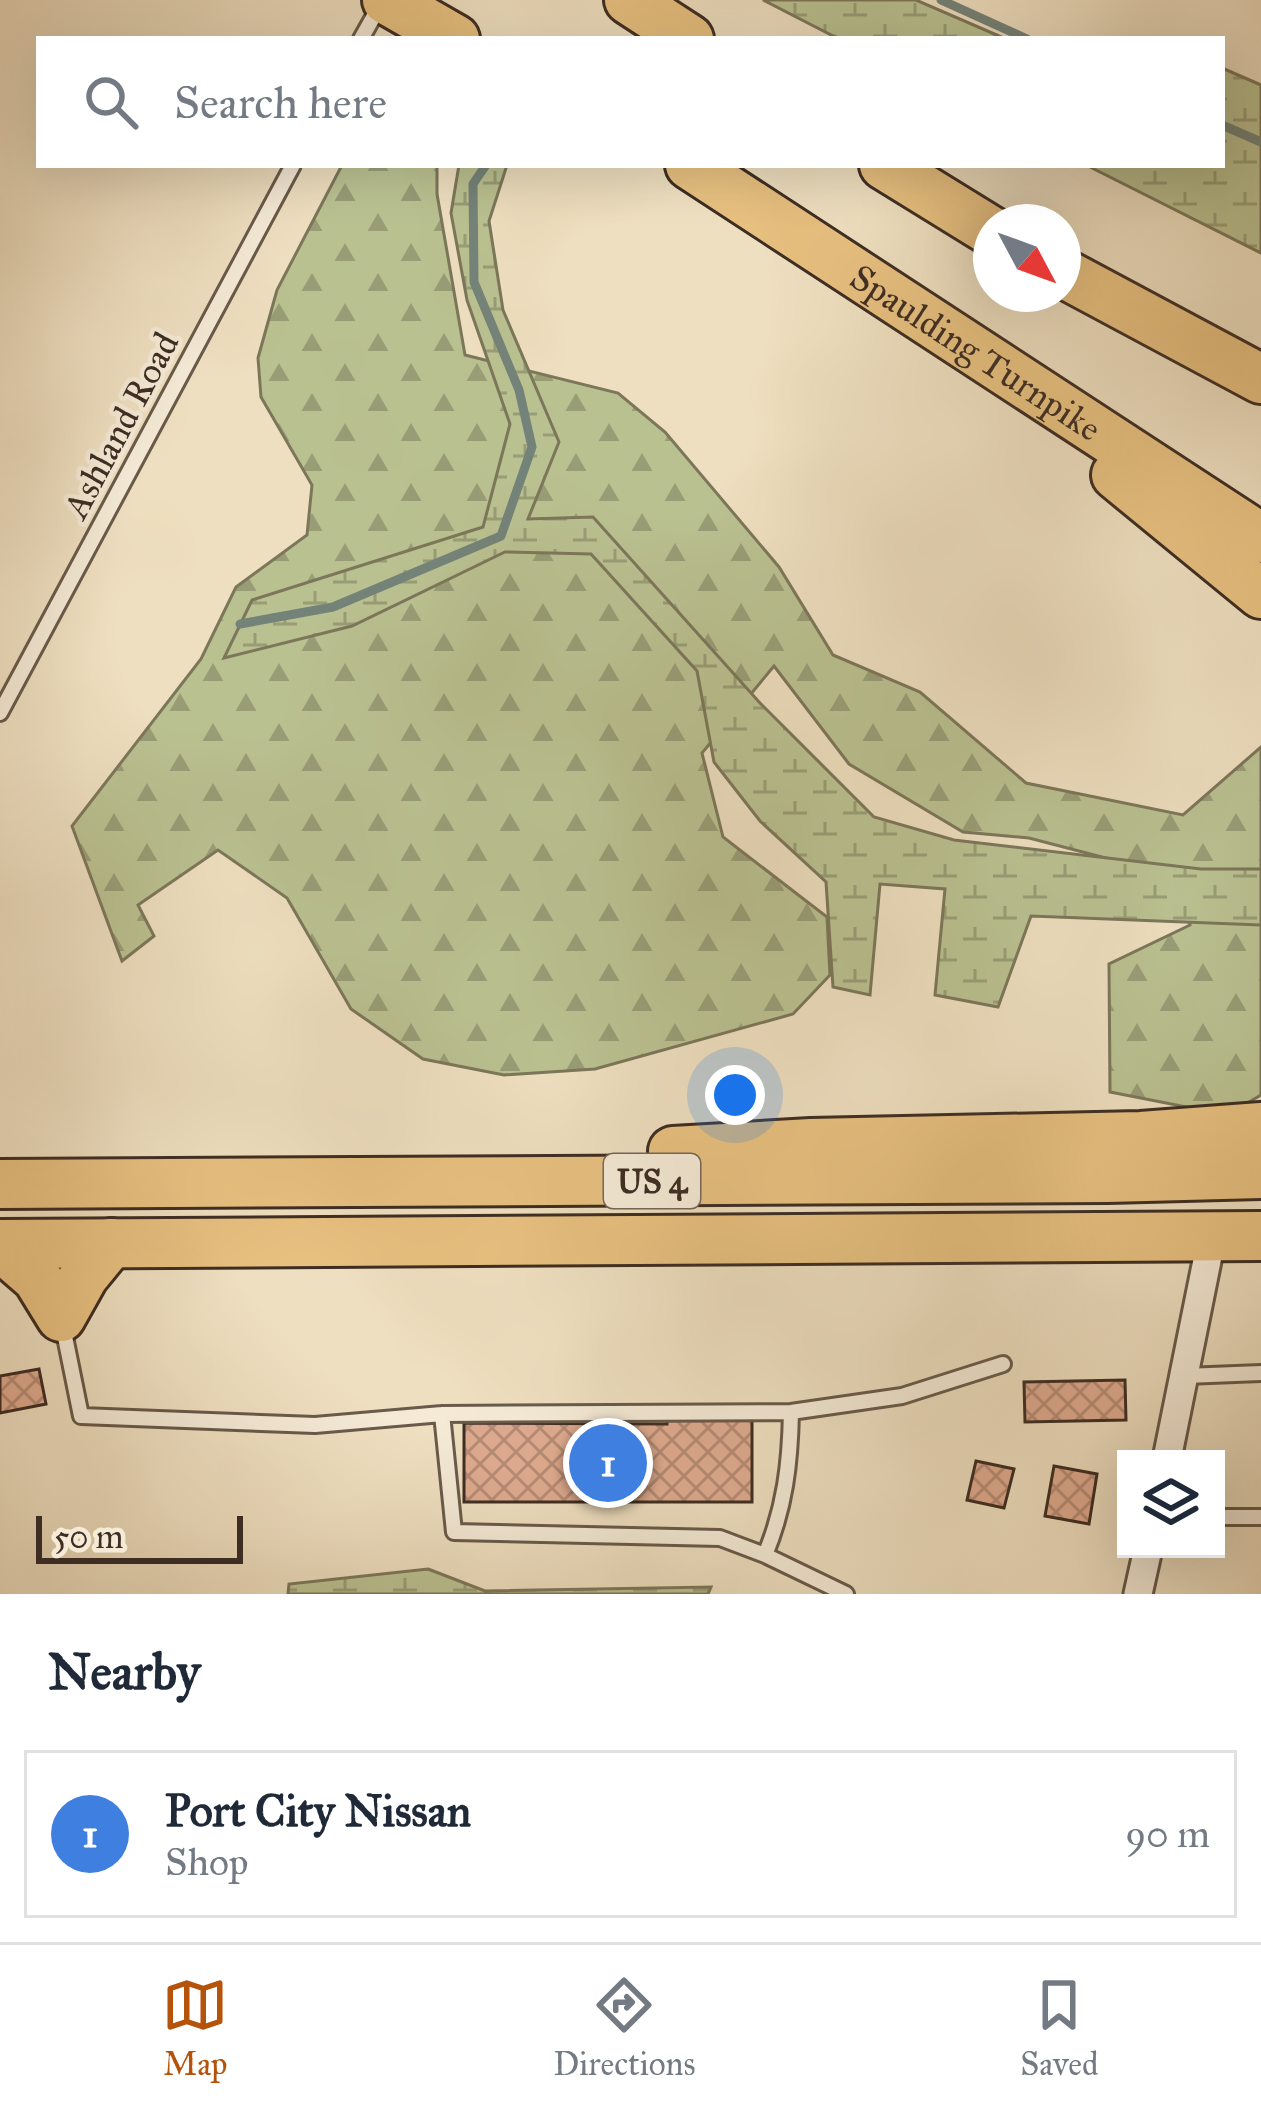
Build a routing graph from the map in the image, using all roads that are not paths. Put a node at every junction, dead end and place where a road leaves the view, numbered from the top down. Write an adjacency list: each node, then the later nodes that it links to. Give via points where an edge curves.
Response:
1 (384, 0): 4 (lane); 5 (highway)
2 (436, 0): 6 (highway)
3 (629, 0): 7 (highway)
4 (363, 36)
5 (450, 36)
6 (491, 36)
7 (684, 36)
8 (291, 168): 17 (lane, Ashland Road)
9 (889, 168): 11 (highway)
10 (697, 171): 13 (highway, Spaulding Turnpike)
11 (973, 220)
12 (1081, 283): 14 (highway)
13 (943, 329): 15 (highway, Spaulding Turnpike); 16 (highway)
14 (1261, 379)
15 (1261, 538)
16 (1261, 594)
17 (0, 713)
18 (1261, 1127): 20 (highway)
19 (1261, 1174): 20 (highway, US 4)
20 (19, 1179)
21 (1212, 1236): 22 (highway); 23 (highway); 28 (street)
22 (1261, 1236)
23 (111, 1243): 24 (highway); 25 (highway)
24 (0, 1245): 25 (highway, via 37,1278)
25 (62, 1317): 30 (lane, via 81,1416 315,1425)
26 (1003, 1364): 29 (lane, via 902,1396)
27 (1261, 1372): 28 (lane)
28 (1185, 1376): 31 (street)
29 (791, 1412): 30 (lane); 34 (lane, via 782,1516)
30 (442, 1414): 34 (lane, via 454,1532 720,1538)
31 (1170, 1450)
32 (1225, 1517): 33 (lane)
33 (1261, 1517)
34 (765, 1555): 36 (lane)
35 (1146, 1558): 37 (street)
36 (846, 1594)
37 (1138, 1594)

